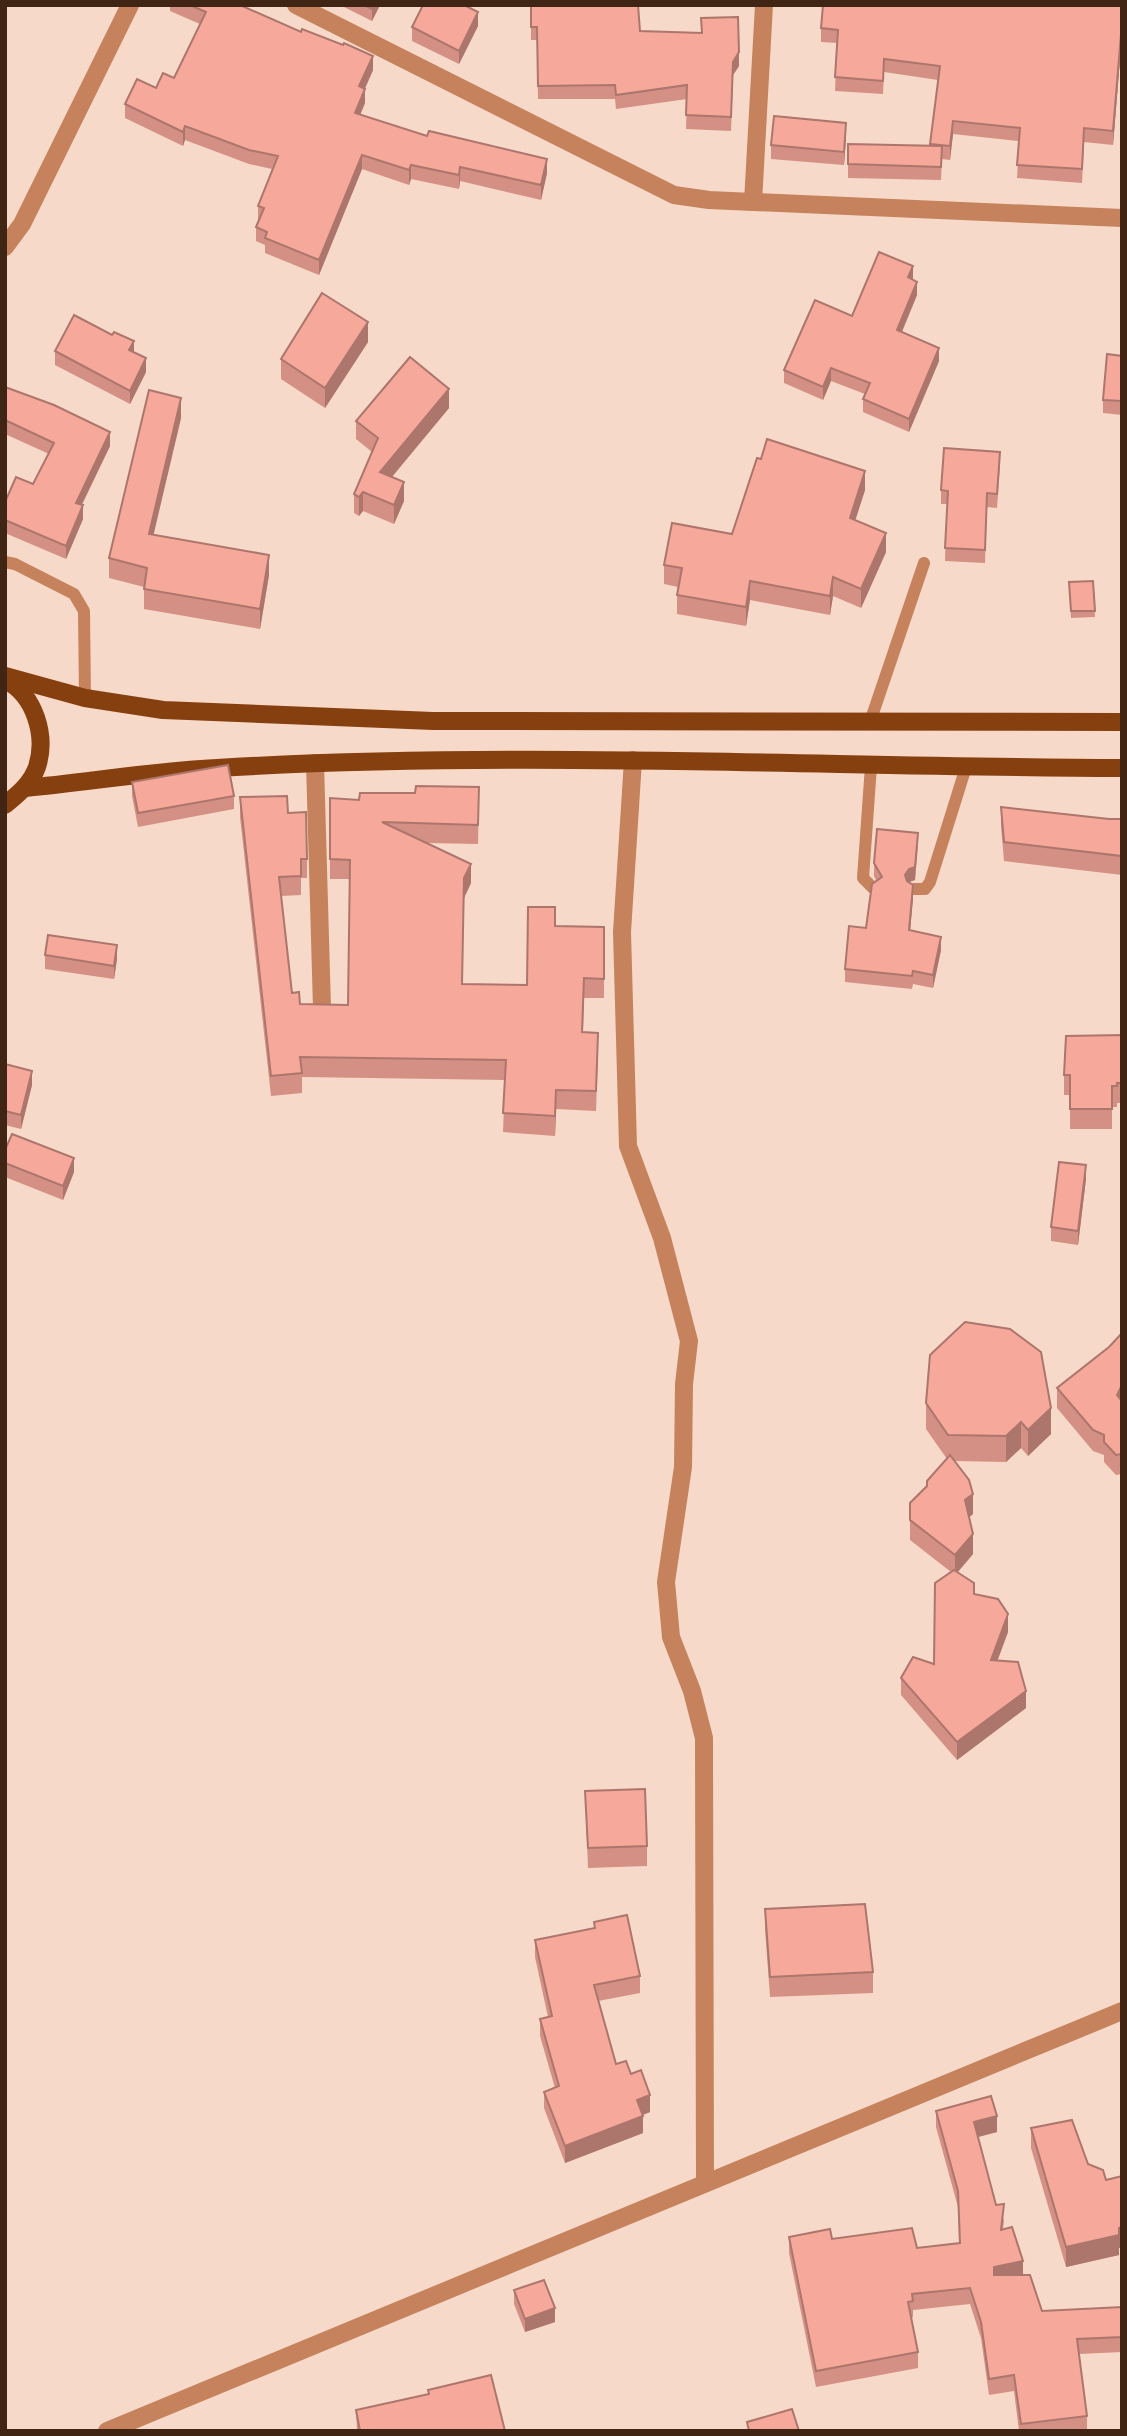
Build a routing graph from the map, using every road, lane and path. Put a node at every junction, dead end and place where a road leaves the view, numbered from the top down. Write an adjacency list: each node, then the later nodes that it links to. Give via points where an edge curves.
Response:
1 (130, 5): 6 (street, via 22,224)
2 (296, 5): 4 (street, via 643,182 674,195)
3 (764, 5): 4 (street)
4 (753, 202): 5 (street)
5 (1122, 218)
6 (5, 247)
7 (5, 562): 10 (lane, via 74,594 84,611)
8 (924, 563): 11 (lane)
9 (5, 678): 10 (main road); 18 (main road, via 27,699 38,720 37,768)
10 (85, 698): 11 (main road, via 163,710 433,720)
11 (870, 722): 12 (main road)
12 (1122, 722)
13 (633, 760): 14 (main road); 15 (main road); 24 (street, via 622,932 628,1146 662,1238 689,1341 683,1467 666,1583 671,1637 704,1738)
14 (315, 763): 18 (main road, via 182,770); 22 (street)
15 (871, 766): 16 (main road); 20 (lane, via 863,878)
16 (966, 767): 17 (main road); 21 (lane, via 930,882 925,889)
17 (1122, 768)
18 (25, 788): 19 (main road)
19 (5, 805)
20 (873, 888)
21 (914, 889)
22 (322, 1008)
23 (1122, 2011): 24 (street)
24 (705, 2183): 25 (street)
25 (114, 2429)

